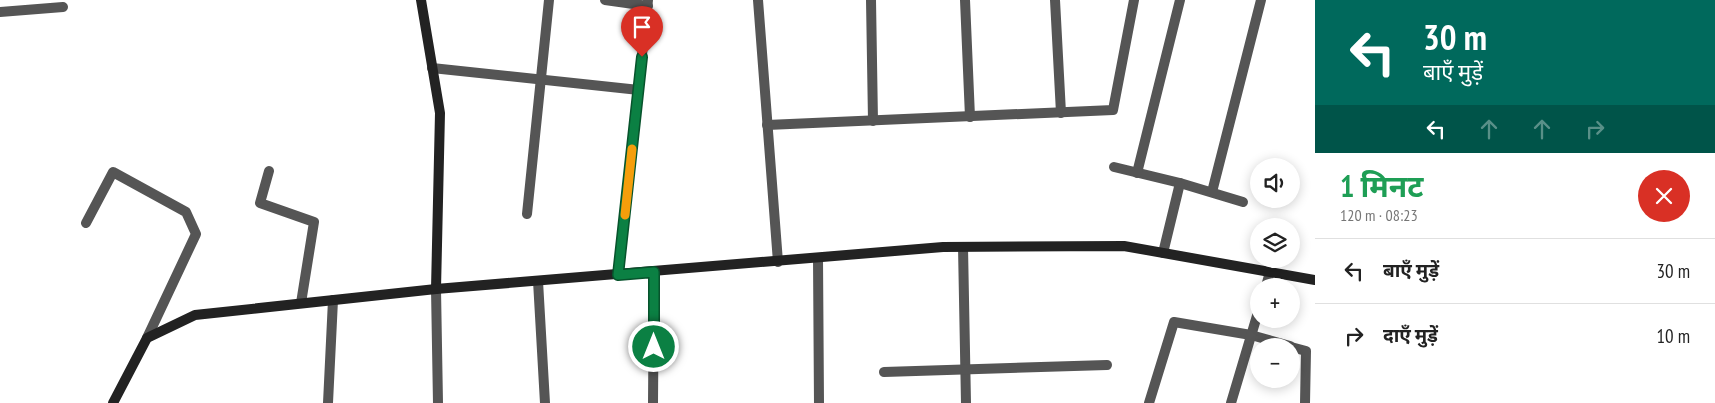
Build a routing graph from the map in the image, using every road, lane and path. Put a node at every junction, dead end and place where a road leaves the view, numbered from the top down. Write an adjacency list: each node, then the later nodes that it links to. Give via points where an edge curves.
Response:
1 (421, 0): 14 (street)
2 (549, 0): 15 (street)
3 (605, 0): 11 (street)
4 (758, 0): 20 (street)
5 (872, 0): 19 (street)
6 (965, 0): 18 (street)
7 (1055, 0): 17 (street)
8 (1134, 0): 17 (street, via 1113,110)
9 (1180, 0): 23 (street)
10 (1261, 0): 25 (street)
11 (648, 3): 16 (street)
12 (63, 7): 13 (street)
13 (0, 12)
14 (432, 68): 15 (street); 39 (street, via 440,113)
15 (541, 80): 16 (street); 27 (street)
16 (638, 90): 35 (street)
17 (1061, 113): 18 (street)
18 (970, 117): 19 (street)
19 (873, 121): 20 (street)
20 (767, 125): 32 (street)
21 (1114, 167): 23 (street)
22 (269, 171): 41 (street, via 260,203 314,222)
23 (1137, 173): 24 (street)
24 (1180, 183): 25 (street); 30 (street)
25 (1212, 192): 26 (street)
26 (1243, 202)
27 (527, 214)
28 (86, 223): 44 (street, via 113,172 186,212 196,234)
29 (963, 247): 30 (street, via 1124,246); 31 (street); 48 (street)
30 (1163, 253): 34 (street)
31 (818, 258): 32 (street); 55 (street)
32 (778, 262): 33 (street)
33 (654, 272): 35 (street); 54 (street)
34 (1270, 272): 36 (street); 37 (street)
35 (618, 275): 38 (street)
36 (1268, 278)
37 (1315, 280)
38 (538, 281): 39 (street); 53 (street)
39 (436, 289): 40 (street); 52 (street)
40 (333, 300): 41 (street); 51 (street)
41 (301, 303): 44 (street, via 195,315)
42 (1253, 328): 43 (street)
43 (1251, 335): 45 (street); 57 (street, via 1174,322); 58 (street)
44 (147, 338): 50 (street)
45 (1262, 338)
46 (1300, 349): 59 (street, via 1306,351)
47 (1107, 365): 48 (street)
48 (966, 370): 49 (street); 56 (street)
49 (884, 372)
50 (113, 403)
51 (328, 403)
52 (438, 403)
53 (546, 403)
54 (653, 403)
55 (820, 403)
56 (966, 403)
57 (1149, 403)
58 (1231, 403)
59 (1304, 403)

